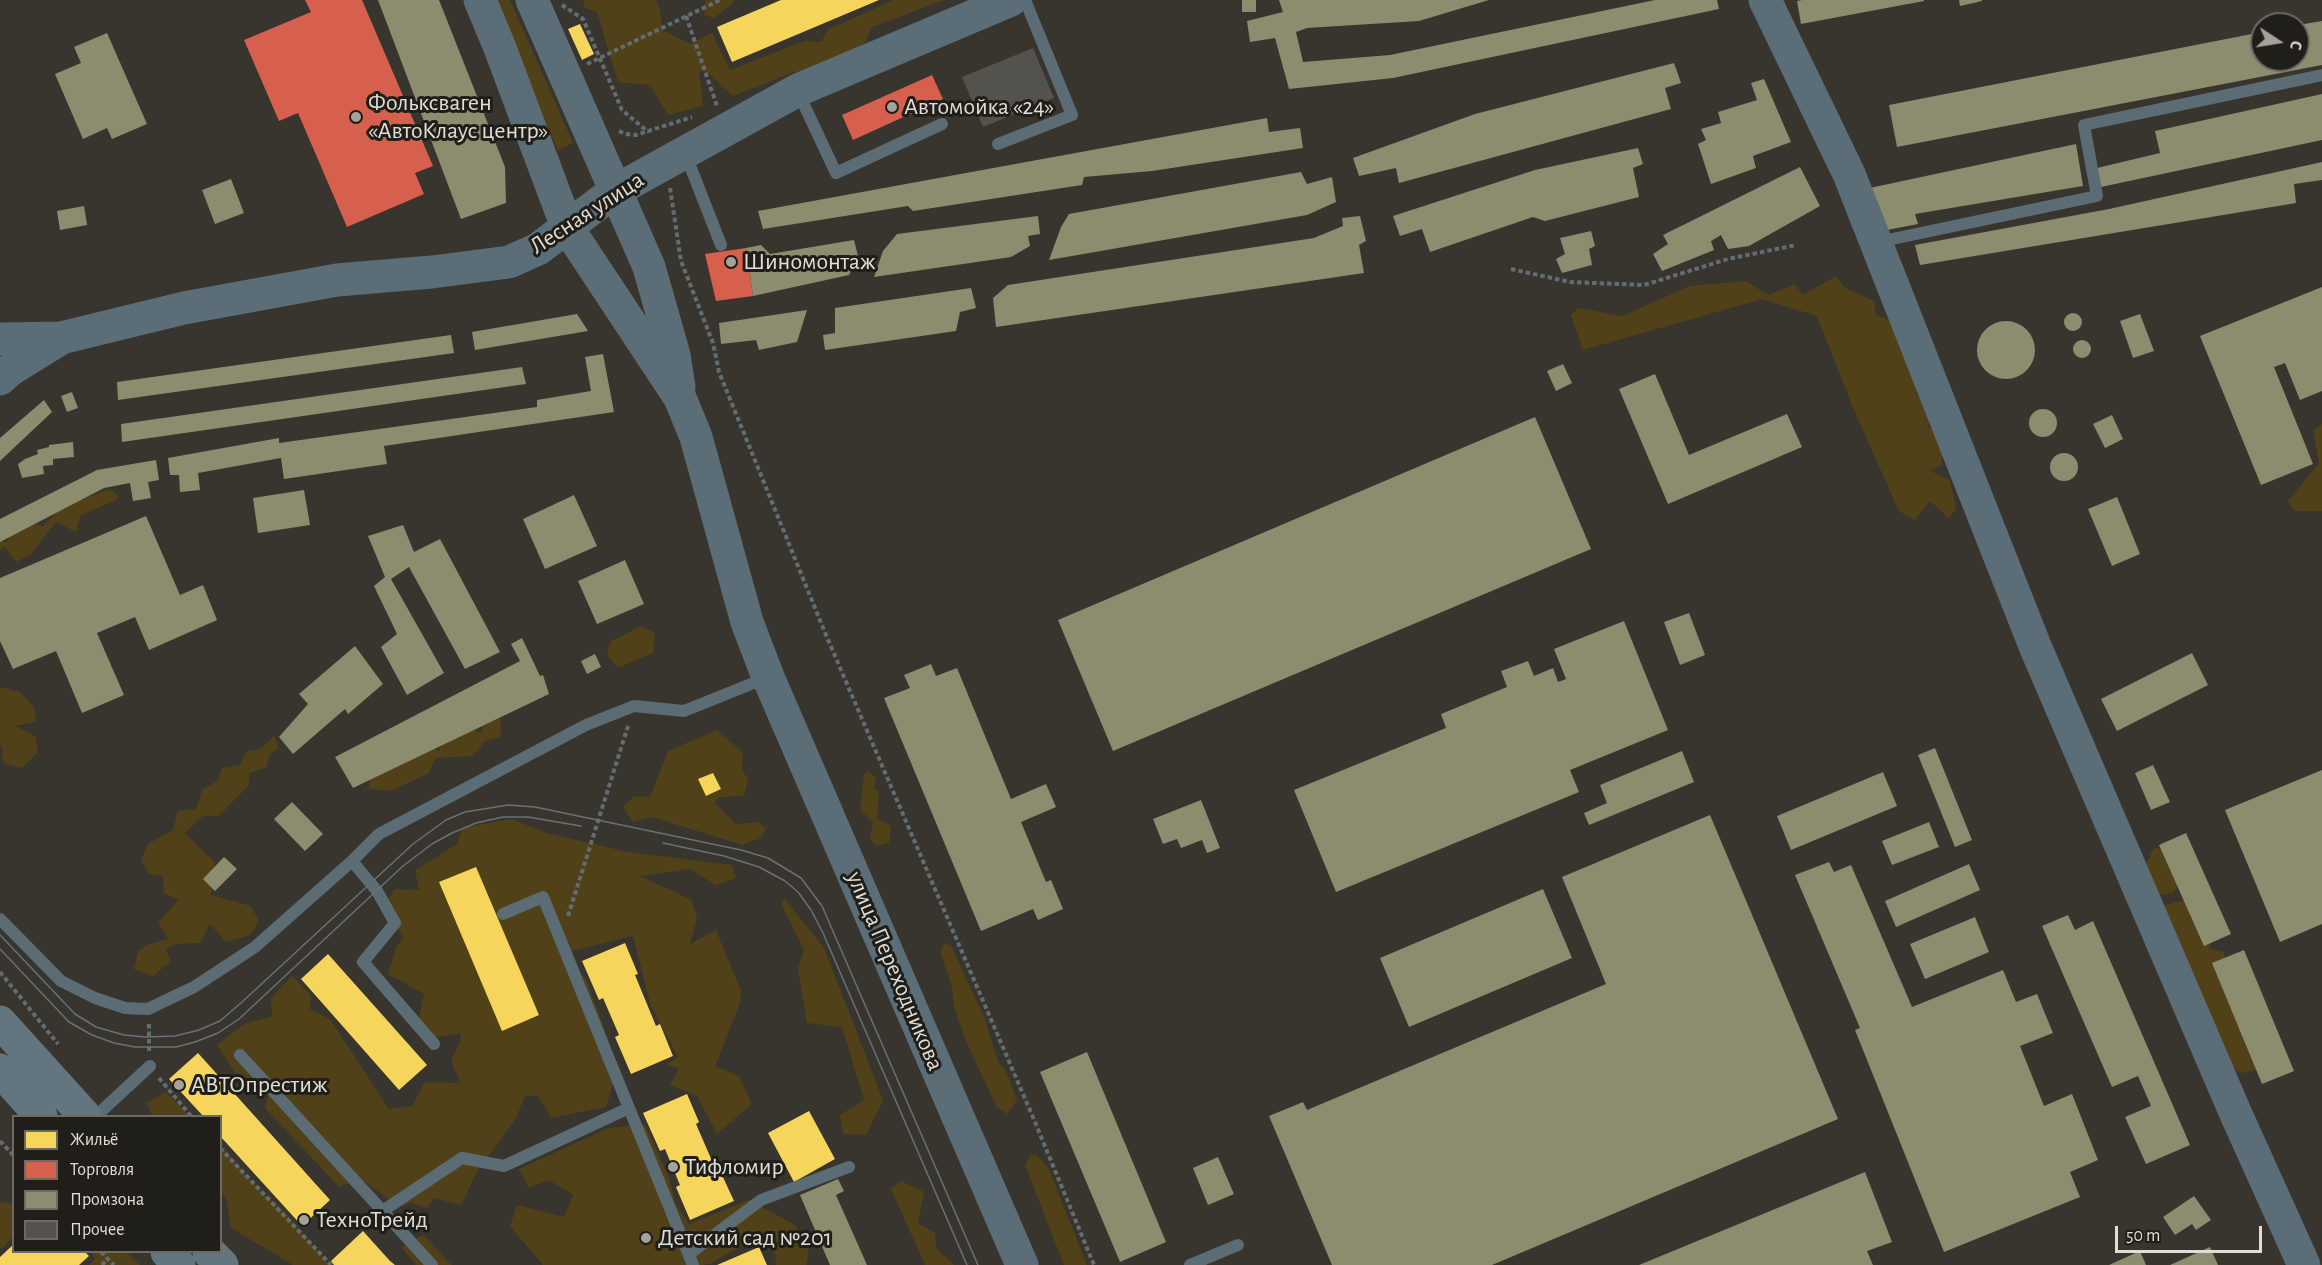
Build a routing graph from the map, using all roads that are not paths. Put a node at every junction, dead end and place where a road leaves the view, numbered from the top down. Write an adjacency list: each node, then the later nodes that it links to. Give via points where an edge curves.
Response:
1 (480, 0): 12 (main road)
2 (1011, 0): 7 (main road, Лесная улица)
3 (1025, 0): 9 (lane, via 1072,115)
4 (1765, 0): 13 (main road, via 1849,174)
5 (551, 2): 11 (main road)
6 (2322, 75): 13 (lane, via 2084,125 2097,196)
7 (798, 90): 8 (lane, via 836,174); 10 (main road, Лесная улица)
8 (942, 124)
9 (998, 144)
10 (676, 165): 11 (main road, Лесная улица); 14 (lane)
11 (615, 191): 12 (main road, Лесная улица); 18 (main road, via 649,267 674,355)
12 (567, 227): 15 (main road, Лесная улица, via 538,249 509,262 337,280 184,308); 18 (main road)
13 (1874, 242): 43 (main road, via 2035,646)
14 (721, 245)
15 (61, 338): 16 (main road); 17 (main road)
16 (0, 339)
17 (0, 379)
18 (681, 398): 19 (main road, улица Переходникова, via 696,437 747,622)
19 (768, 678): 20 (lane, via 684,711 634,706 586,725 379,834); 41 (main road, улица Переходникова)
20 (352, 861): 22 (lane, via 255,947 194,987 148,1010 105,1002 61,981); 24 (lane, via 377,891 395,923 363,962)
21 (503, 914): 28 (lane, via 543,897)
22 (0, 919)
23 (0, 1022): 30 (main road)
24 (434, 1044)
25 (240, 1055): 33 (lane)
26 (150, 1066): 31 (lane)
27 (0, 1070): 29 (main road)
28 (629, 1108): 33 (lane, via 504,1166 462,1158); 37 (lane)
29 (40, 1115)
30 (84, 1115)
31 (97, 1115)
32 (849, 1167): 37 (lane, via 761,1200)
33 (381, 1212): 40 (lane)
34 (1238, 1245): 42 (lane)
35 (169, 1253): 38 (main road)
36 (211, 1253): 39 (main road)
37 (691, 1260)
38 (179, 1265)
39 (222, 1265)
40 (432, 1265)
41 (1022, 1265)
42 (1190, 1265)
43 (2304, 1265)

